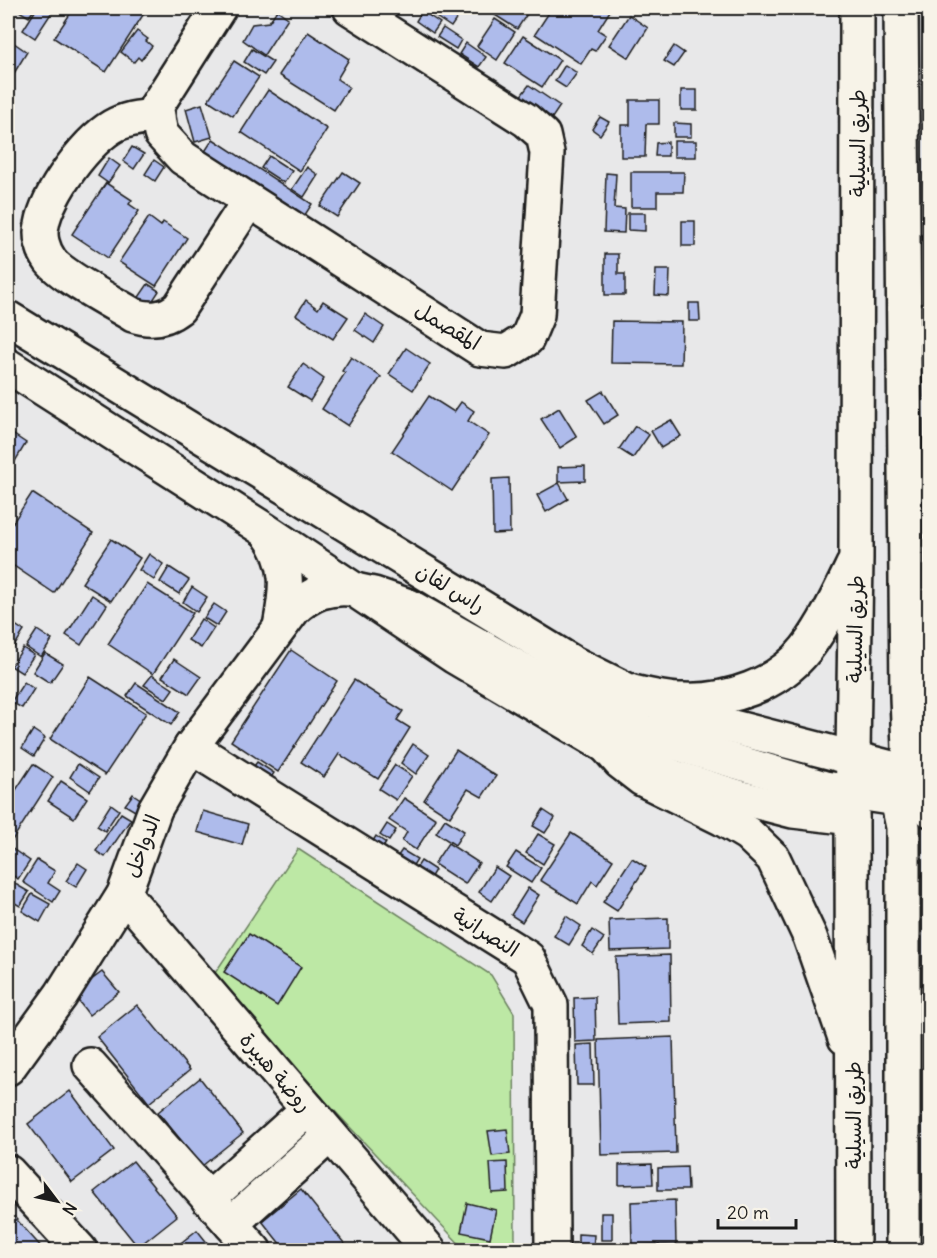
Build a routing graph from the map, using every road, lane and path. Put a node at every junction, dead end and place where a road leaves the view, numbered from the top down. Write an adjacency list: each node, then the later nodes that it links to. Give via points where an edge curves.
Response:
1 (219, 8): 5 (street, via 156,107)
2 (350, 8): 6 (street, المقصمل, via 526,120 543,135 547,153 537,315 527,339 506,352 480,349)
3 (857, 8): 10 (street, طريق السيلية)
4 (901, 8): 17 (street, via 906,674)
5 (158, 116): 6 (street, المقصمل, via 161,134 183,158); 6 (street, via 117,124 98,136 55,192 41,227 45,250 55,266 134,315 144,319 164,317 179,308)
6 (249, 201)
7 (8, 318): 13 (street, راس لفان, via 573,663)
8 (8, 366): 9 (street)
9 (264, 530): 11 (street); 12 (street, الدواخل, via 285,564)
10 (856, 558): 13 (street, via 804,651 757,686 708,699 682,700); 16 (street, طريق السيلية)
11 (351, 589): 12 (street, الدواخل, via 314,593); 14 (street, via 455,657); 18 (street, via 416,609 579,702 642,730 795,780)
12 (279, 627): 15 (street, الدواخل)
13 (629, 691): 16 (street, راس لفان, via 705,720)
14 (606, 746): 18 (street, via 674,777 793,811); 20 (street, via 636,775 748,834 773,858 810,937)
15 (191, 747): 19 (street, الدواخل, via 155,809); 31 (street, النصرانية, via 528,958 551,1005)
16 (852, 758): 17 (street, راس لفان); 18 (street, طريق السيلية)
17 (918, 802): 18 (street); 33 (street)
18 (852, 805): 20 (street, طريق السيلية)
19 (124, 894): 22 (street, الدواخل, via 61,995); 23 (street, روضة هبيرة)
20 (854, 1061): 32 (street, طريق السيلية)
21 (90, 1065): 26 (street)
22 (8, 1068)
23 (308, 1109): 24 (street, روضة هبيرة); 26 (street)
24 (330, 1135): 27 (street); 30 (street, روضة هبيرة)
25 (8, 1172): 28 (street)
26 (208, 1199): 27 (street)
27 (231, 1224): 29 (street)
28 (80, 1251)
29 (254, 1251)
30 (429, 1251)
31 (552, 1251)
32 (853, 1251)
33 (903, 1251)

